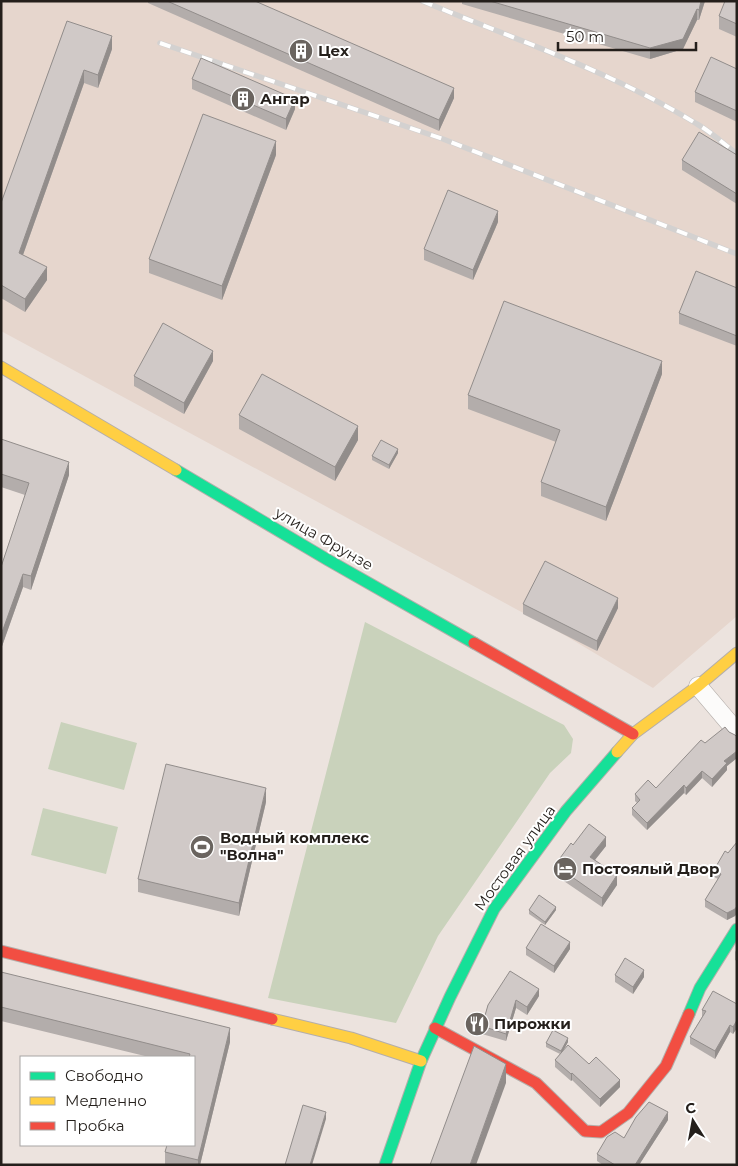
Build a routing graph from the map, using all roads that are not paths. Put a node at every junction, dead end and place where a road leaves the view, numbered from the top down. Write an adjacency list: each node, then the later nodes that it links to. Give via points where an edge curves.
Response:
1 (1, 368): 5 (street, улица Фрунзе)
2 (737, 653): 3 (street, Мостовая улица)
3 (698, 686): 4 (street); 5 (street, Мостовая улица)
4 (737, 732)
5 (632, 734): 8 (street, Мостовая улица, via 566,812 494,909)
6 (737, 929): 8 (street, via 700,988 666,1066 628,1113 601,1132 585,1130 536,1083)
7 (1, 951): 9 (street, via 351,1038)
8 (435, 1028): 9 (street, Мостовая улица)
9 (421, 1061): 10 (street, Мостовая улица)
10 (385, 1165)

